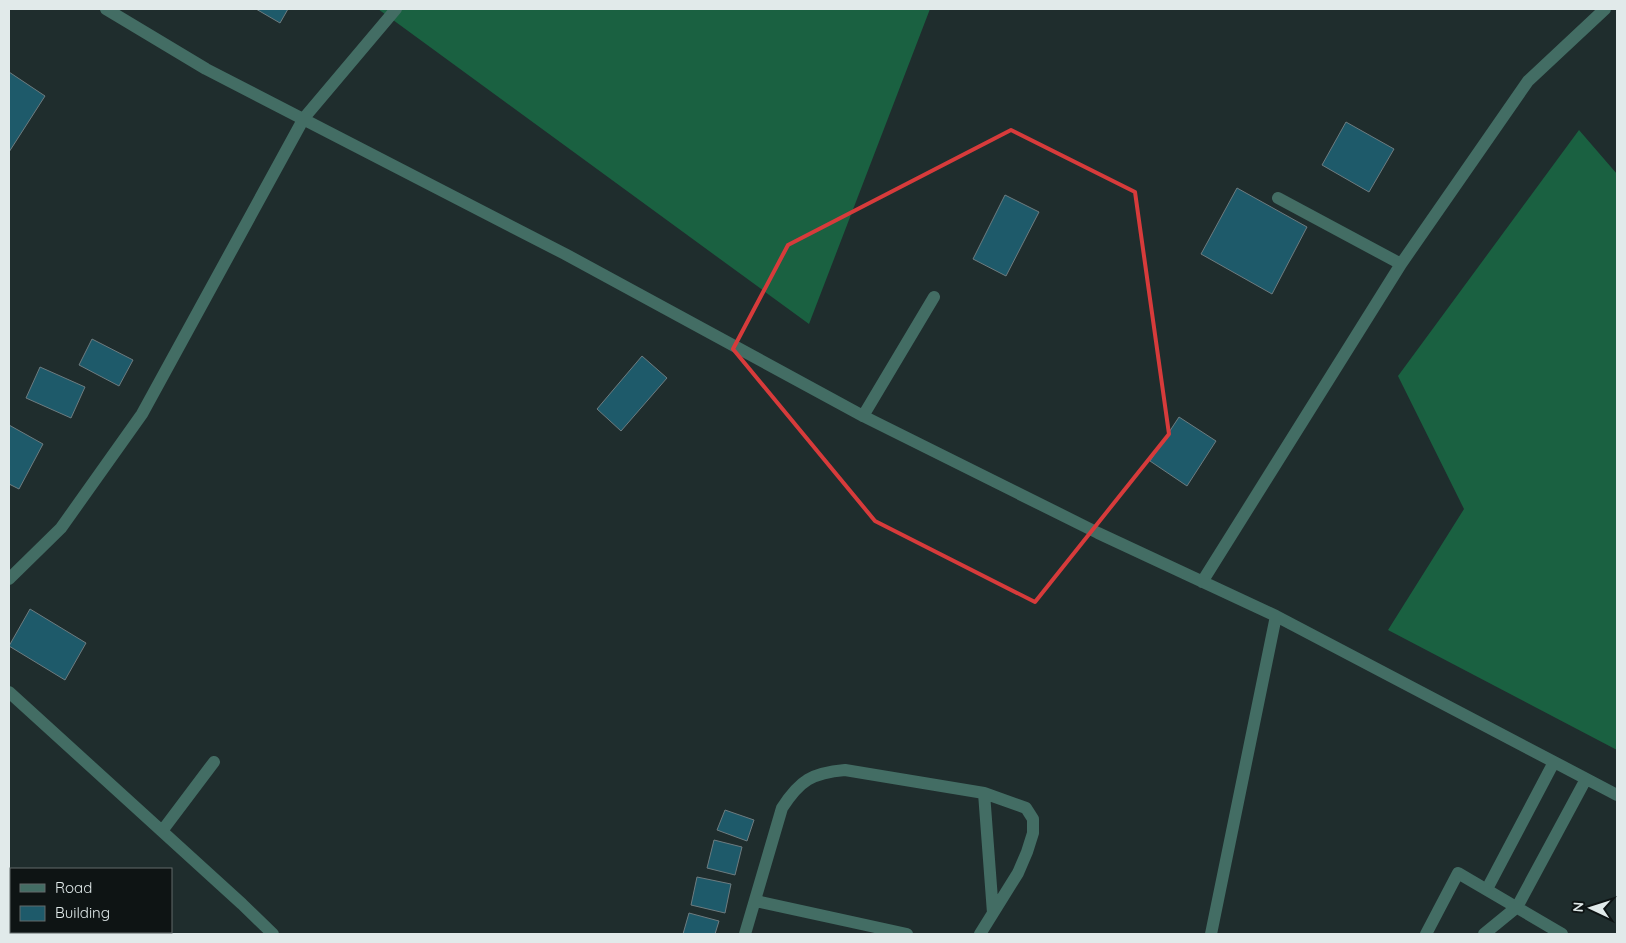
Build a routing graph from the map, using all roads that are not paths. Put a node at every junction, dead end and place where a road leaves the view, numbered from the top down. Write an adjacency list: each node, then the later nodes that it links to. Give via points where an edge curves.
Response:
1 (106, 9): 4 (street, via 206,69)
2 (396, 9): 4 (street)
3 (1606, 9): 6 (street, via 1528,81)
4 (304, 118): 8 (street, via 565,254); 9 (street, via 142,414 61,528)
5 (1278, 198): 6 (street)
6 (1400, 264): 10 (street)
7 (934, 297): 8 (street)
8 (863, 416): 10 (street)
9 (9, 579)
10 (1202, 582): 11 (street)
11 (1276, 616): 14 (street); 27 (street)
12 (9, 692): 18 (street)
13 (214, 762): 18 (street)
14 (1554, 762): 15 (street); 19 (street)
15 (1586, 779): 17 (street); 21 (street)
16 (984, 793): 20 (street, via 845,770 823,772 804,782 782,808); 22 (street); 22 (street, via 1026,808 1033,818 1033,833 1018,873)
17 (1617, 795)
18 (162, 831): 23 (street)
19 (1487, 889): 21 (street); 28 (street, via 1458,873)
20 (756, 901): 24 (street); 25 (street)
21 (1517, 908): 29 (street); 30 (street)
22 (992, 913): 26 (street)
23 (272, 934)
24 (745, 934)
25 (907, 934)
26 (980, 934)
27 (1211, 934)
28 (1426, 934)
29 (1484, 934)
30 (1562, 934)

